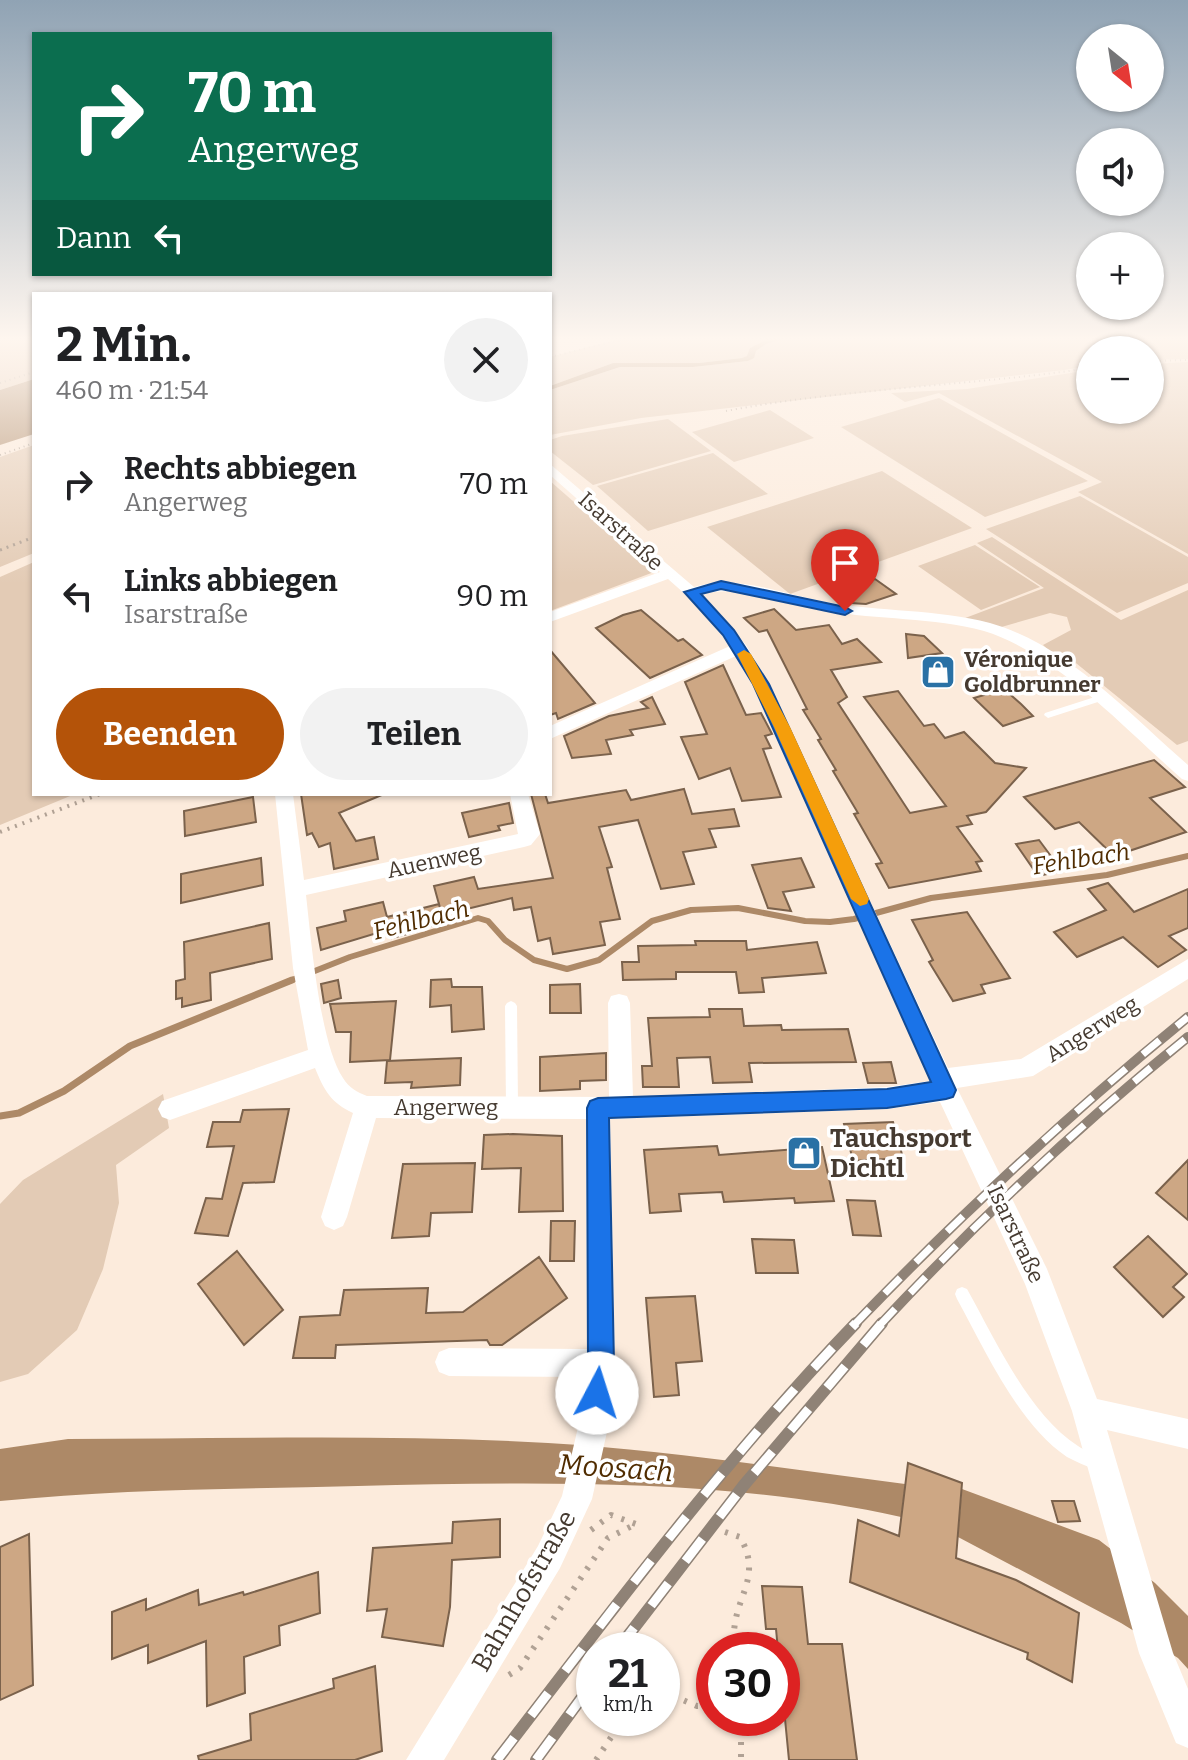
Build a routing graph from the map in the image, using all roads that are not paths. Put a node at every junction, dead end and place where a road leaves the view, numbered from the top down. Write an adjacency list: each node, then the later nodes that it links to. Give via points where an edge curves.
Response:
1 (552, 470): 2 (street, Isarstraße)
2 (669, 574): 3 (street, Isarstraße); 4 (street)
3 (691, 592): 5 (street, Isarstraße); 6 (street, via 721,585 845,611 959,623 1003,633)
4 (552, 616)
5 (740, 648): 10 (street); 19 (street, Isarstraße, via 782,727)
6 (1038, 652): 7 (lane, via 995,669); 8 (street)
7 (966, 653)
8 (1098, 699): 9 (lane); 11 (street)
9 (1048, 715)
10 (552, 732)
11 (1188, 775)
12 (284, 796): 14 (street, Angerweg)
13 (520, 796): 14 (street, Auenweg, via 531,827 524,840)
14 (294, 890): 18 (street, Angerweg)
15 (1188, 968): 19 (street, Angerweg, via 1025,1069)
16 (619, 1003): 22 (street)
17 (511, 1006): 21 (lane)
18 (321, 1056): 20 (street, Angerweg, via 327,1075 345,1098); 23 (street)
19 (944, 1084): 22 (street, Angerweg, via 887,1098); 28 (street, Isarstraße, via 1037,1279)
20 (367, 1107): 21 (street, Angerweg); 24 (street)
21 (512, 1107): 22 (street, Angerweg)
22 (610, 1108): 27 (street)
23 (170, 1109)
24 (334, 1217)
25 (962, 1294): 30 (lane, via 1038,1421 1069,1450)
26 (449, 1362): 27 (street)
27 (601, 1363): 32 (street, Bahnhofstraße, via 577,1499 549,1557)
28 (1087, 1411): 29 (street); 30 (street, Isarstraße)
29 (1188, 1434)
30 (1102, 1464): 31 (street, Isarstraße, via 1156,1653)
31 (1188, 1731)
32 (424, 1760)

